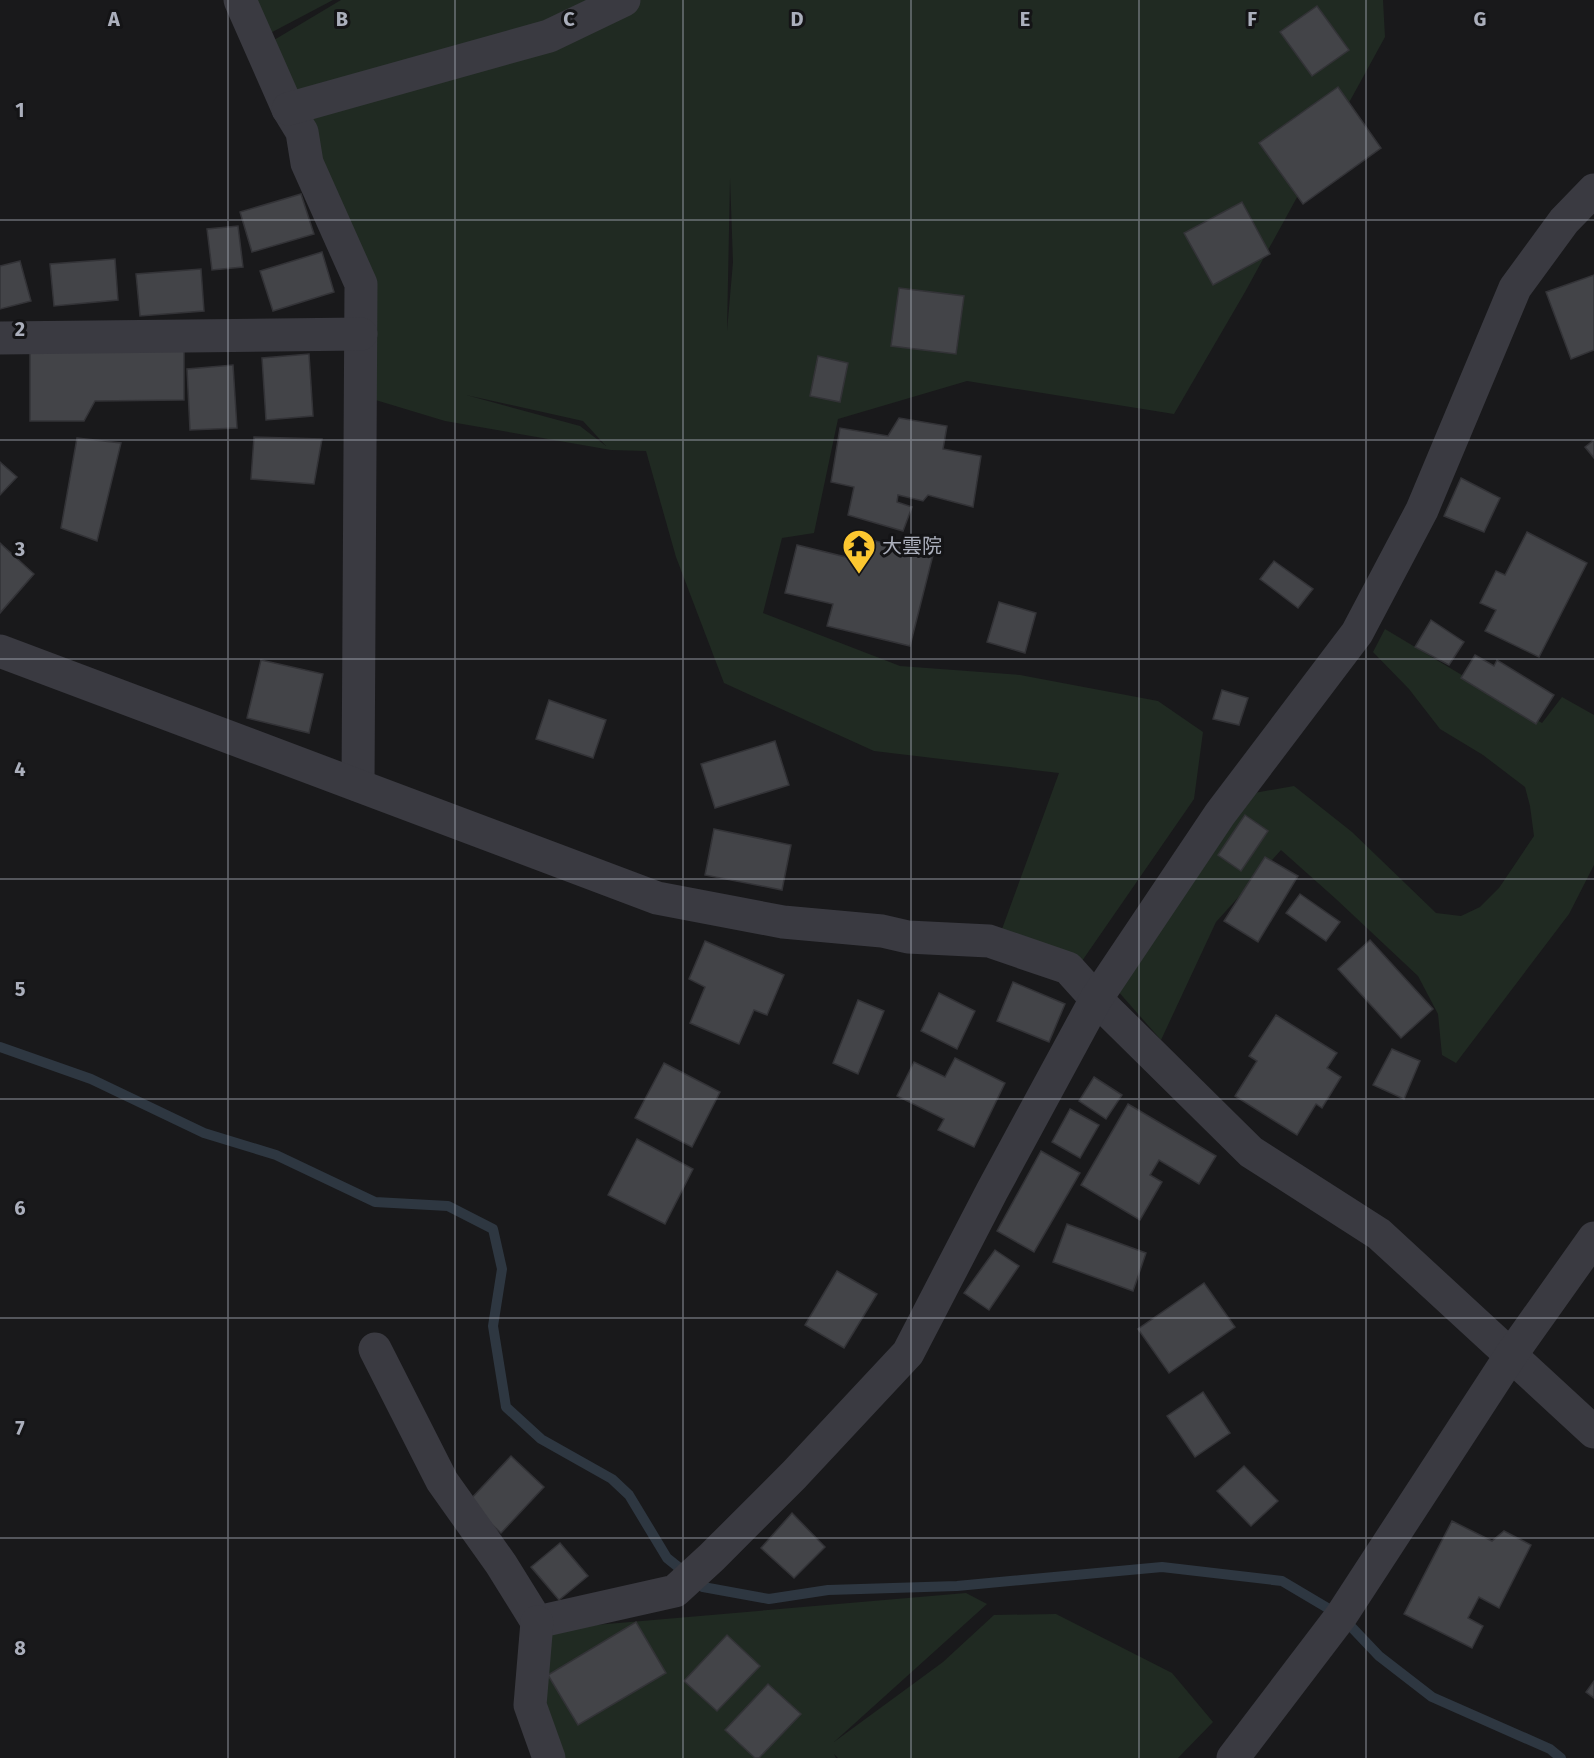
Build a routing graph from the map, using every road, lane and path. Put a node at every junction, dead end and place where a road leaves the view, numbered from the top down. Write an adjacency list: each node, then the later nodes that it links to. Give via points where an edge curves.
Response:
1 (240, 0): 3 (street)
2 (624, 0): 3 (street, via 549,36)
3 (288, 109): 5 (street, via 302,132 307,163 361,284)
4 (1594, 190): 9 (street, via 1564,221 1515,288 1422,510 1357,633 1220,814)
5 (361, 334): 6 (street); 8 (street)
6 (0, 338)
7 (0, 651): 8 (street)
8 (358, 785): 9 (street, via 657,898 783,922 908,937 989,941 1068,968)
9 (1096, 999): 12 (street, via 1251,1152 1379,1234); 14 (street, via 908,1353 794,1475 675,1591)
10 (1594, 1238): 12 (street)
11 (375, 1349): 14 (street, via 442,1481)
12 (1511, 1355): 13 (street); 16 (street, via 1341,1616)
13 (1594, 1432)
14 (537, 1622): 15 (street, via 530,1705)
15 (549, 1758)
16 (1233, 1758)

